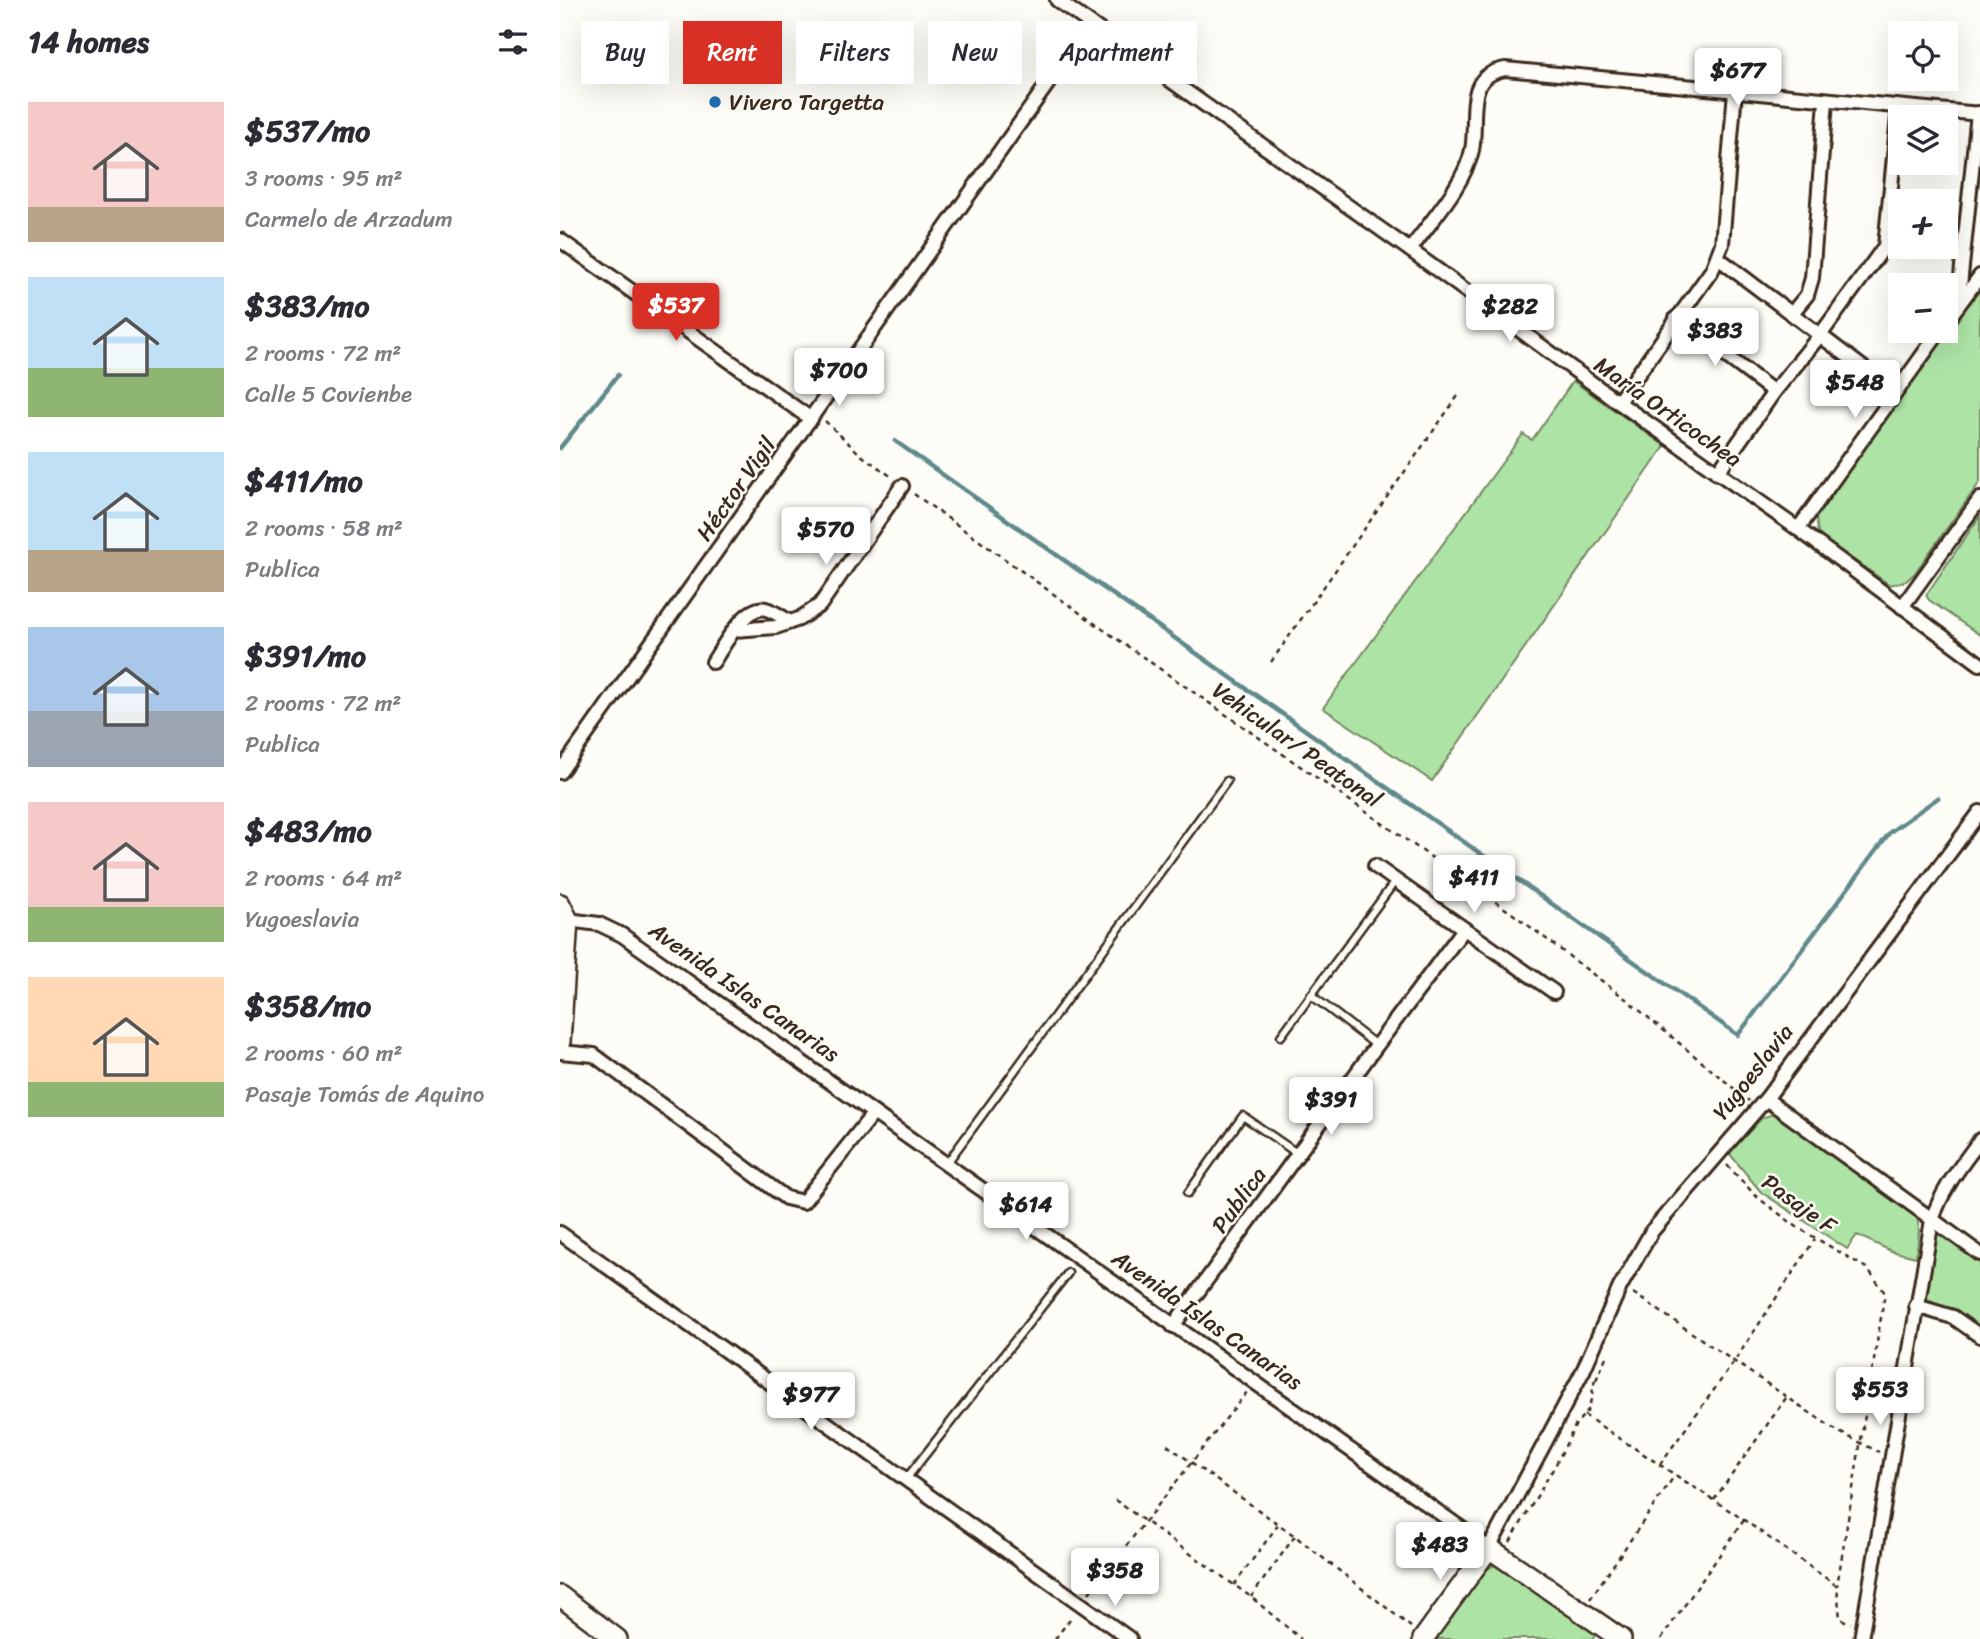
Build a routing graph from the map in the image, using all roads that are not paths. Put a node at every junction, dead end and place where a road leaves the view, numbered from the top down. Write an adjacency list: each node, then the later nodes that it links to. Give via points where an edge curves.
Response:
1 (1057, 0): 2 (street, María Orticochea)
2 (1086, 21)
3 (1048, 84): 23 (street, Héctor Vigil)
4 (1175, 84): 12 (street, María Orticochea)
5 (1735, 91): 6 (street); 12 (street, via 1494,71 1478,88 1466,167); 13 (street)
6 (1826, 101): 7 (street); 16 (street, via 1812,278 1807,295)
7 (1888, 106)
8 (1958, 112): 9 (street)
9 (1979, 114): 15 (street)
10 (1892, 175): 18 (street, via 1885,246)
11 (560, 240): 23 (street)
12 (1410, 250): 22 (street, María Orticochea)
13 (1718, 258): 16 (street); 17 (street)
14 (1980, 276): 15 (street)
15 (1958, 305)
16 (1792, 313): 18 (street)
17 (1676, 317): 20 (street); 22 (street)
18 (1821, 334): 20 (street); 21 (street)
19 (1931, 343): 21 (street)
20 (1774, 392): 24 (street)
21 (1895, 392): 27 (street)
22 (1618, 402): 24 (street, María Orticochea)
23 (811, 419): 33 (street, Héctor Vigil)
24 (1717, 473): 27 (street, María Orticochea)
25 (902, 486): 29 (street, via 820,605)
26 (1980, 499): 28 (street)
27 (1798, 529): 28 (street, María Orticochea)
28 (1902, 607): 32 (street, María Orticochea)
29 (790, 622): 30 (street); 30 (street, via 766,609 755,609)
30 (734, 630): 31 (street)
31 (713, 662)
32 (1980, 664)
33 (560, 772)
34 (1227, 781): 50 (lane)
35 (1980, 812): 46 (street, Yugoeslavia)
36 (1375, 866): 37 (street)
37 (1396, 880): 39 (street); 41 (lane)
38 (564, 912): 43 (street); 47 (street, Avenida Islas Canarias, via 622,935)
39 (1464, 929): 40 (street); 44 (street, Publica)
40 (1553, 992)
41 (1311, 995): 42 (lane); 44 (lane)
42 (1281, 1036)
43 (560, 1042)
44 (1377, 1045): 49 (street, Publica)
45 (560, 1052): 47 (street, via 594,1055 786,1198 803,1202)
46 (1762, 1103): 52 (street); 60 (street, Yugoeslavia, via 1652,1231 1620,1287)
47 (873, 1114): 50 (street, Avenida Islas Canarias)
48 (1980, 1140): 52 (street, via 1938,1200)
49 (1299, 1154): 51 (lane, via 1243,1115); 57 (street, Publica)
50 (946, 1165): 57 (street, Avenida Islas Canarias)
51 (1188, 1194)
52 (1932, 1220): 54 (street); 56 (street)
53 (560, 1233): 59 (street)
54 (1980, 1254)
55 (1068, 1273): 59 (lane)
56 (1916, 1306): 58 (street, via 1953,1317); 62 (street)
57 (1173, 1326): 60 (street, Avenida Islas Canarias)
58 (1980, 1336)
59 (906, 1479): 66 (street)
60 (1495, 1553): 63 (street, Avenida Islas Canarias); 64 (street, Yugoeslavia)
61 (560, 1596): 65 (street)
62 (1862, 1633)
63 (1611, 1636)
64 (1424, 1638)
65 (617, 1639)
66 (1130, 1639)

